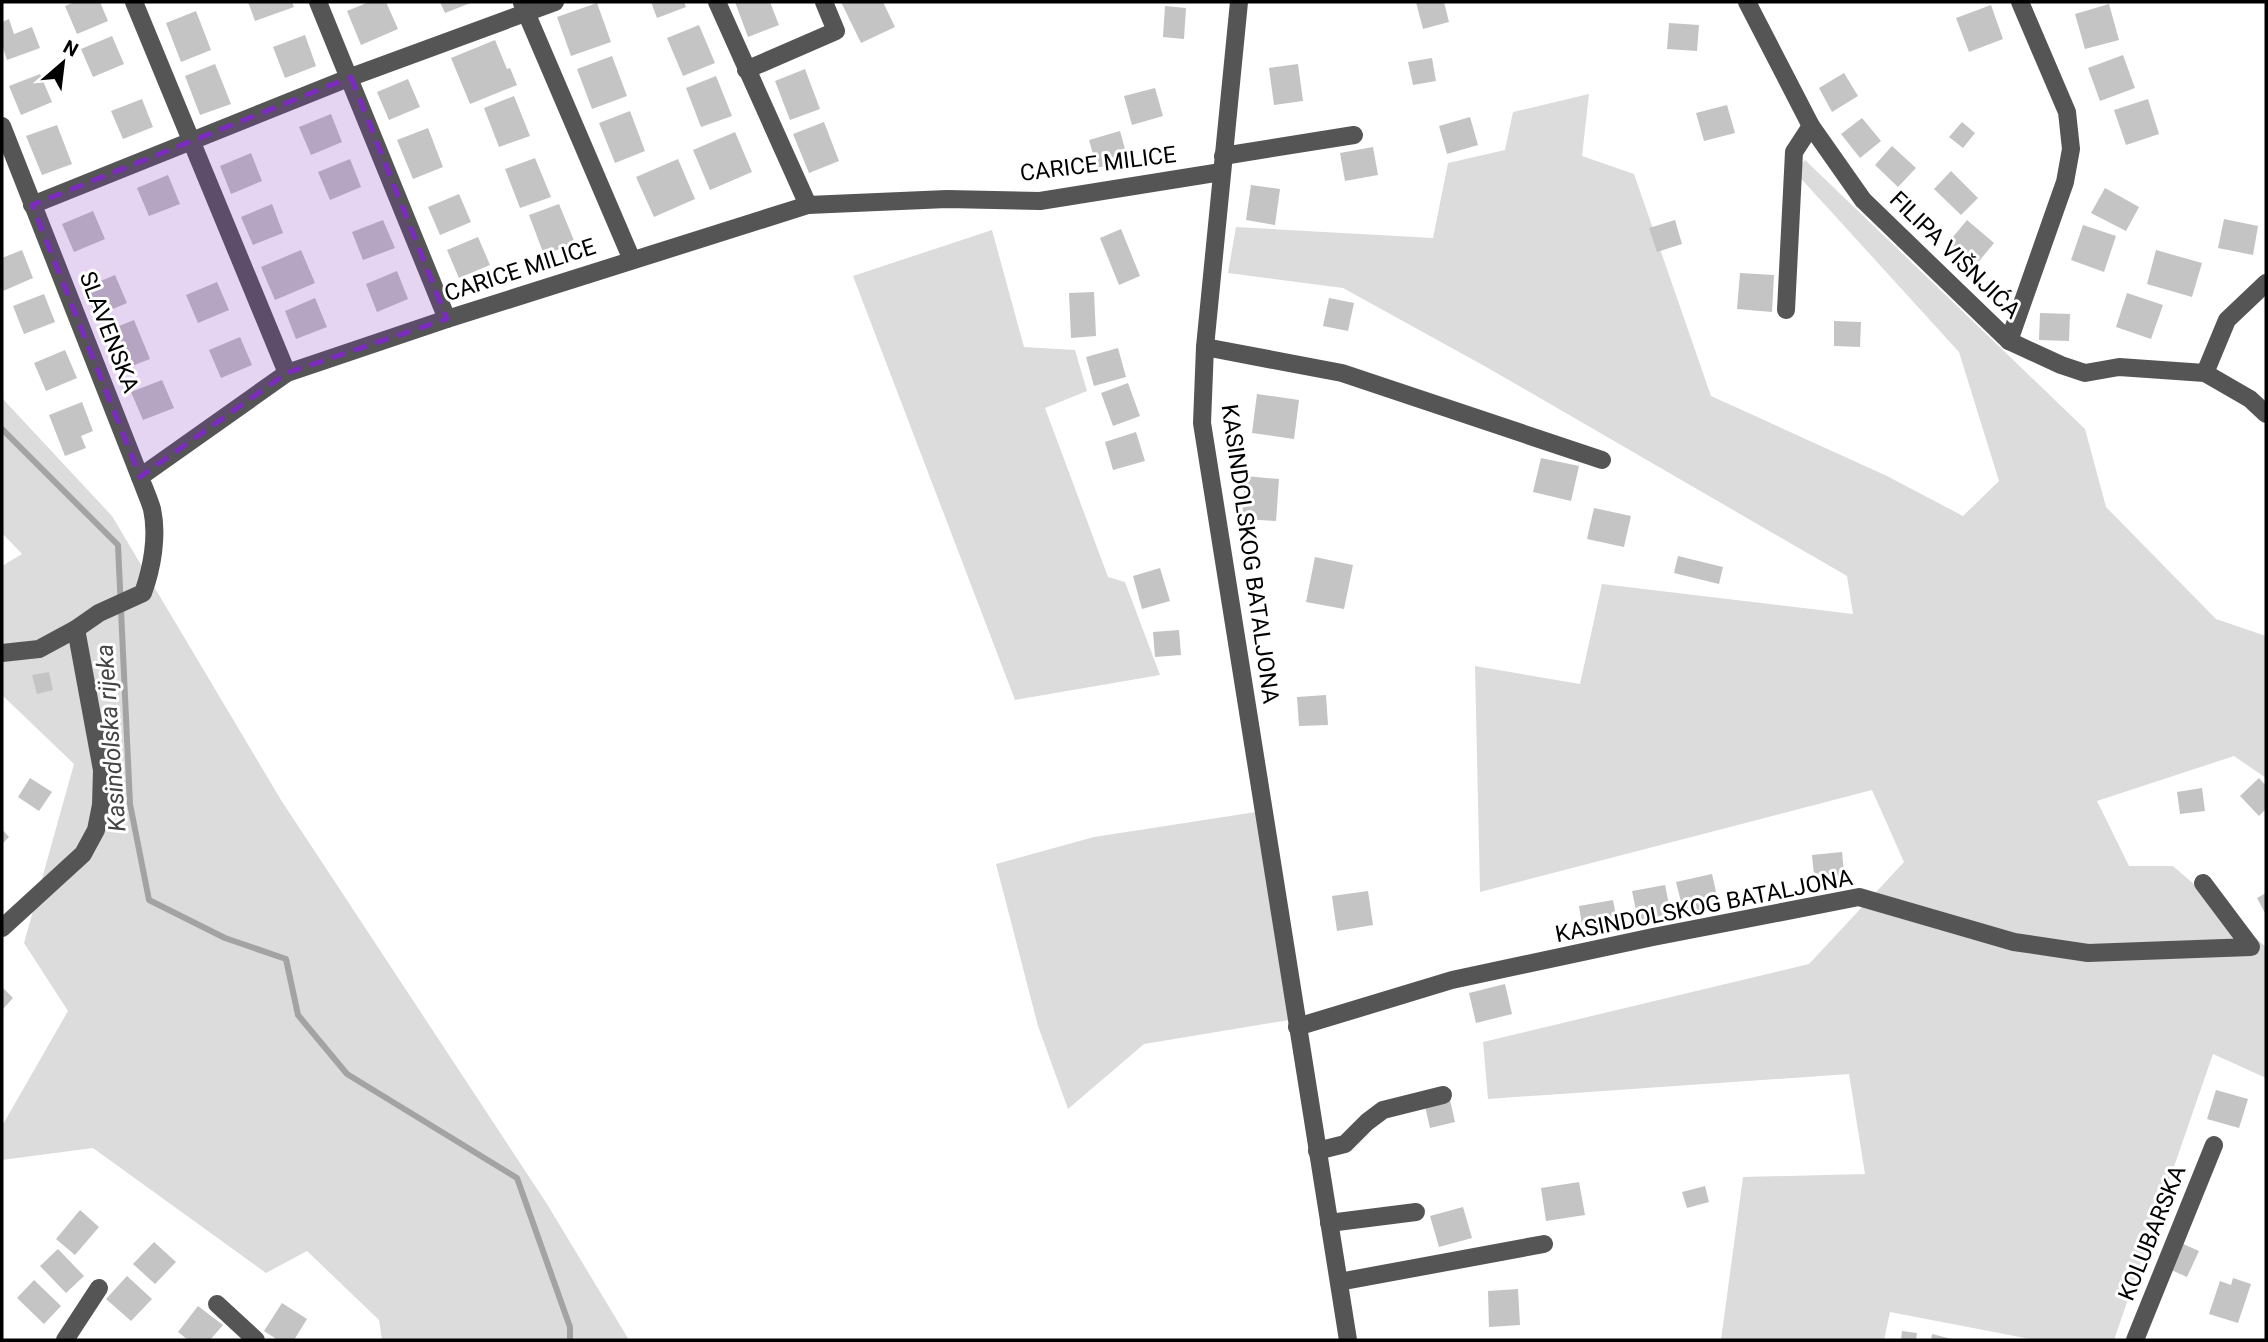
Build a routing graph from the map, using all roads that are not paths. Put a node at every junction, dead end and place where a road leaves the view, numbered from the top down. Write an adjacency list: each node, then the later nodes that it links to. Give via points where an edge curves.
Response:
1 (134, 2): 15 (street)
2 (318, 2): 11 (street)
3 (555, 2): 9 (street)
4 (717, 2): 10 (street)
5 (824, 2): 10 (street, via 836,31)
6 (1239, 2): 16 (street, KASINDOLSKOG BATALJONA)
7 (1747, 2): 13 (street, FILIPA VIŠNJIĆA)
8 (2020, 2): 23 (street, via 2067,112 2071,149 2065,182)
9 (524, 7): 11 (street); 19 (street)
10 (746, 70): 18 (street)
11 (351, 78): 15 (street); 22 (street)
12 (2, 126): 17 (street, SLAVENSKA)
13 (1811, 126): 21 (street, via 1794,152); 23 (street, FILIPA VIŠNJIĆA, via 1863,200)
14 (1354, 135): 16 (street, CARICE MILICE)
15 (190, 142): 17 (street); 25 (street)
16 (1222, 164): 18 (street, CARICE MILICE, via 1040,201 947,199); 24 (street, KASINDOLSKOG BATALJONA)
17 (33, 205): 29 (street, SLAVENSKA)
18 (808, 205): 19 (street, CARICE MILICE)
19 (632, 260): 22 (street, CARICE MILICE)
20 (2266, 283): 26 (street, via 2227,320)
21 (1786, 310)
22 (447, 319): 25 (street, CARICE MILICE)
23 (2009, 341): 26 (street, FILIPA VIŠNJIĆA, via 2085,373 2119,367)
24 (1205, 348): 28 (street, via 1342,373); 34 (street, KASINDOLSKOG BATALJONA, via 1202,423)
25 (287, 373): 29 (street, CARICE MILICE)
26 (2205, 373): 27 (street, FILIPA VIŠNJIĆA, via 2250,399)
27 (2266, 414)
28 (1602, 460)
29 (140, 477): 30 (street, via 152,511 153,537 151,571 143,593)
30 (76, 629): 31 (street, via 39,649); 33 (street, via 102,770 96,830 83,854)
31 (2, 653)
32 (2203, 883): 34 (street, KASINDOLSKOG BATALJONA, via 2251,947 2088,953 2014,942 1859,897 1452,980)
33 (2, 928)
34 (1297, 1027): 37 (street, KASINDOLSKOG BATALJONA)
35 (1443, 1095): 37 (street, via 1383,1110 1345,1144)
36 (2214, 1145): 47 (street, KOLUBARSKA)
37 (1317, 1151): 39 (street, KASINDOLSKOG BATALJONA)
38 (1416, 1212): 39 (street)
39 (1329, 1223): 41 (street, KASINDOLSKOG BATALJONA)
40 (1544, 1244): 41 (street)
41 (1339, 1282): 46 (street, KASINDOLSKOG BATALJONA)
42 (99, 1289): 44 (street)
43 (217, 1304): 45 (street)
44 (65, 1340)
45 (256, 1340)
46 (1348, 1340)
47 (2135, 1340)

